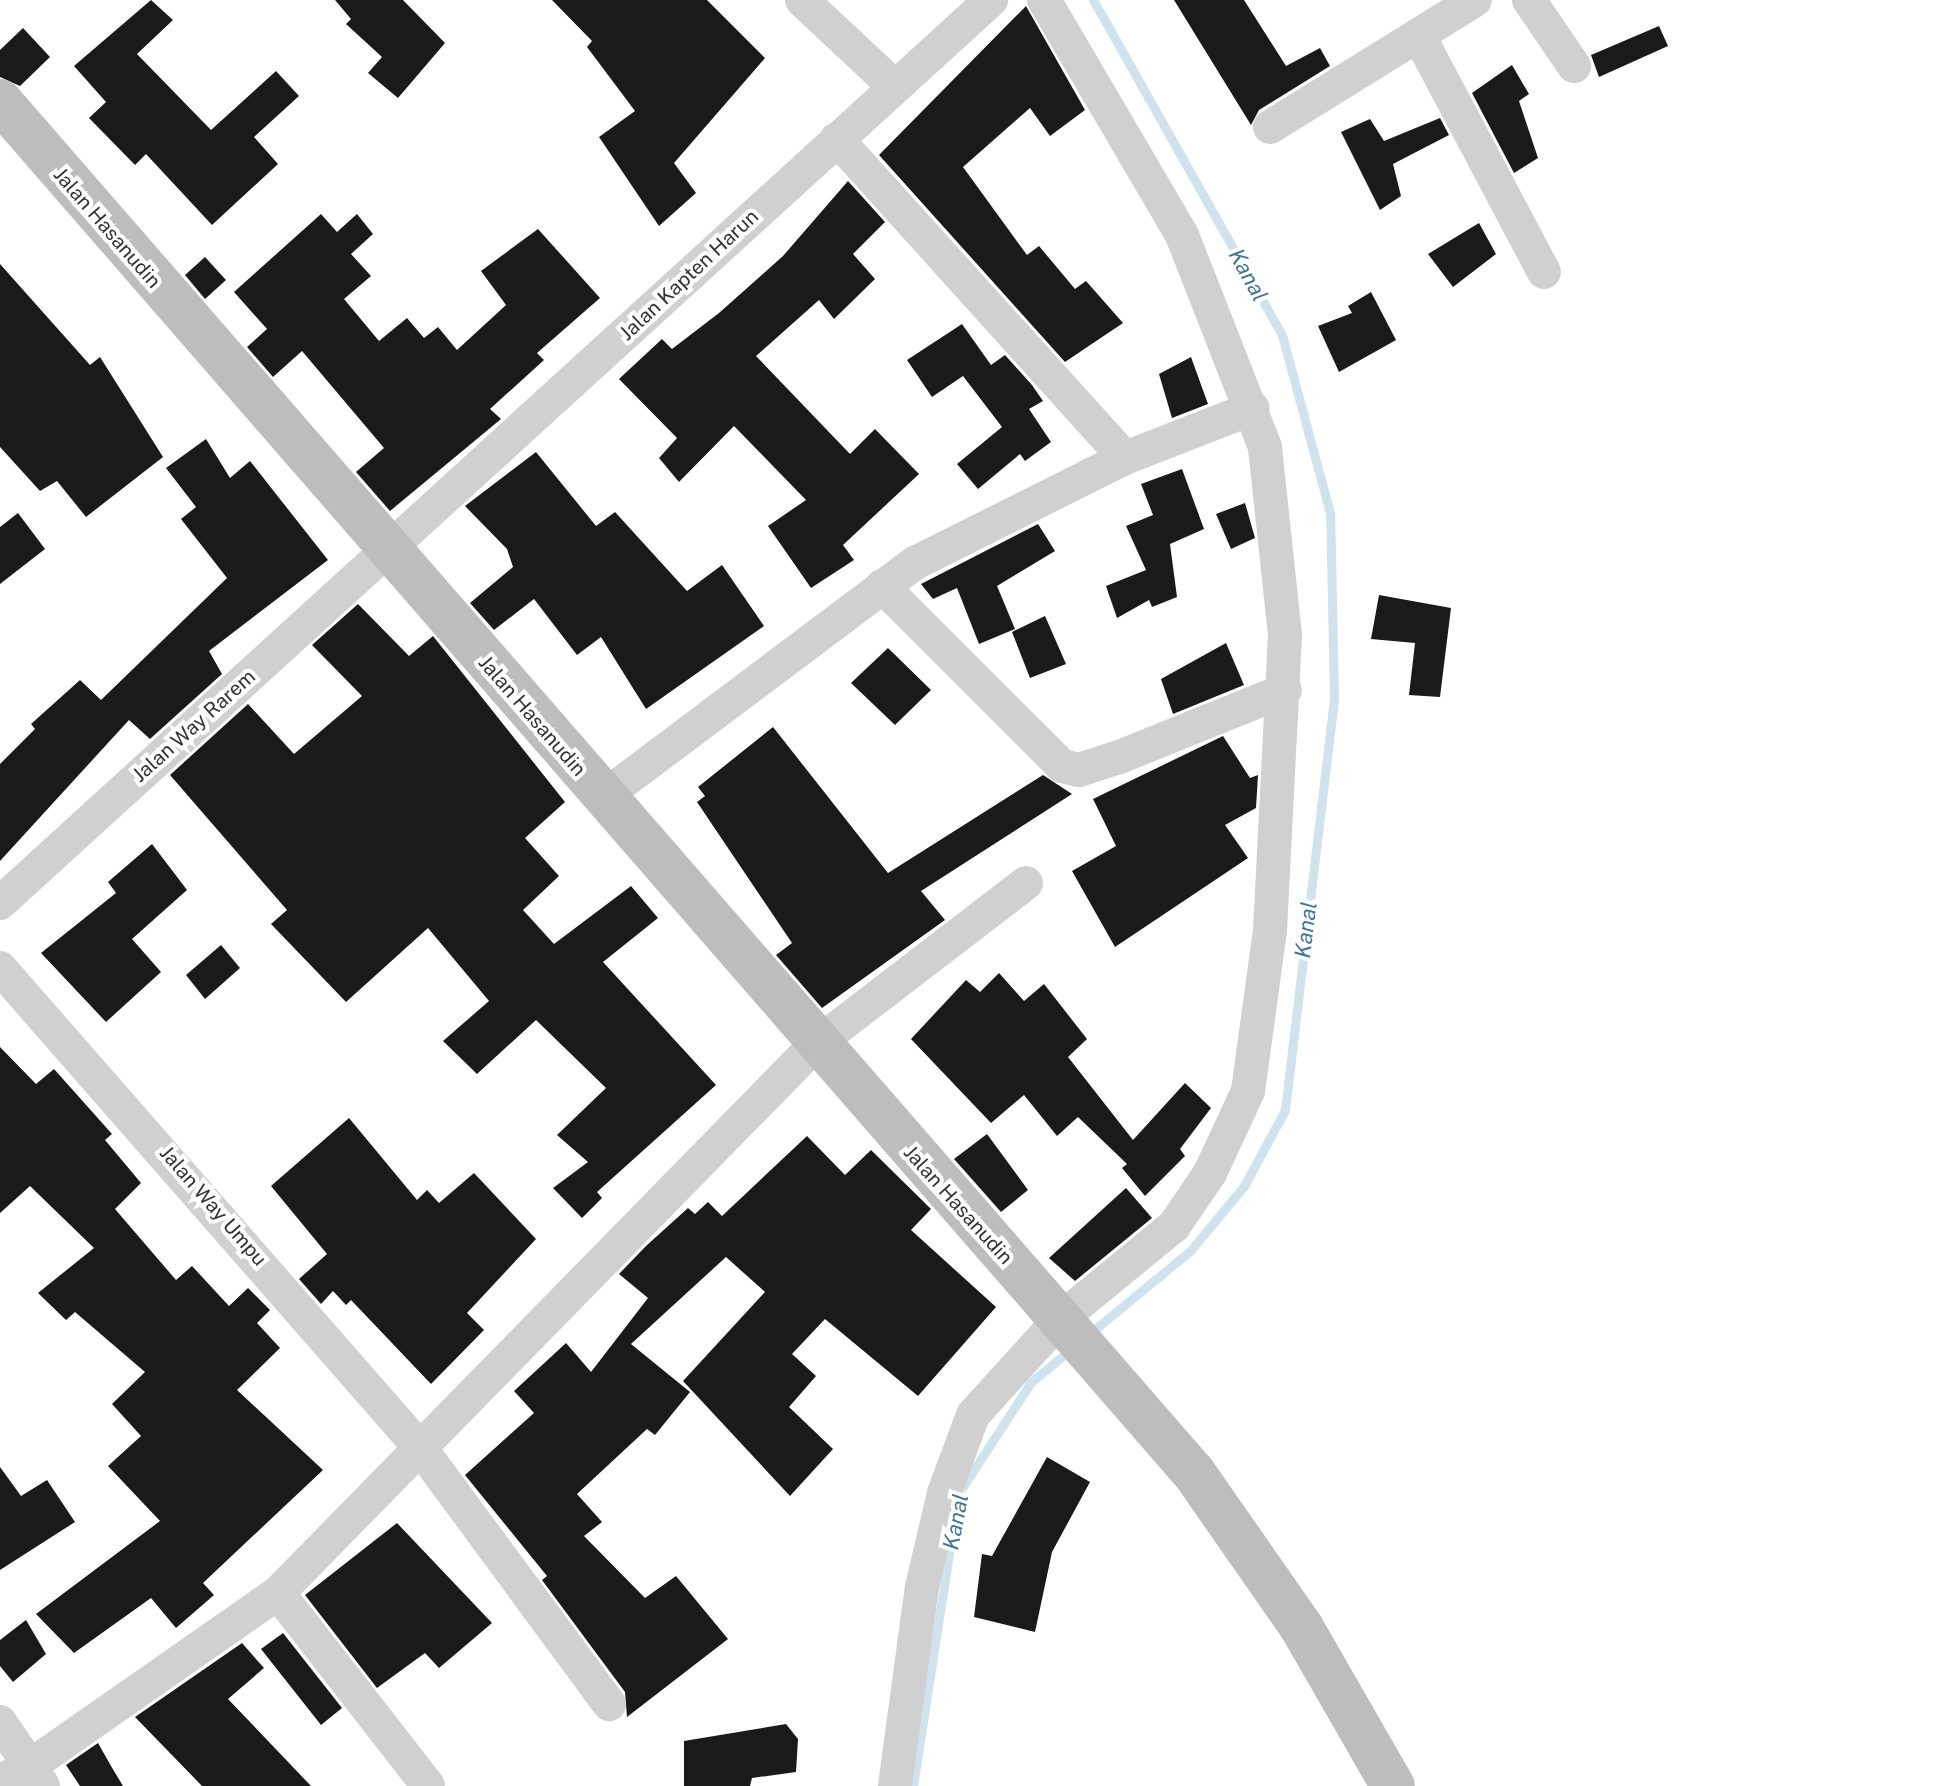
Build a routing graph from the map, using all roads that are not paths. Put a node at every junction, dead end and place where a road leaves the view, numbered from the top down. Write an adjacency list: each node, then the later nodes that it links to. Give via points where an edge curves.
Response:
1 (802, 0): 8 (street)
2 (991, 0): 8 (street, Jalan Kapten Harun)
3 (1044, 0): 13 (street, via 1182,235)
4 (1475, 0): 6 (street)
5 (1529, 0): 7 (street)
6 (1419, 36): 10 (street); 12 (street)
7 (1574, 66)
8 (895, 87): 11 (street, Jalan Kapten Harun)
9 (0, 101): 15 (main road, Jalan Hasanudin)
10 (1270, 127)
11 (837, 139): 14 (street); 15 (street, Jalan Kapten Harun)
12 (1544, 272)
13 (1253, 408): 14 (street); 17 (street, via 1276,512)
14 (1125, 458): 16 (street)
15 (391, 553): 18 (main road, Jalan Hasanudin); 20 (street, Jalan Way Rarem)
16 (882, 586): 17 (street, via 1062,766 1079,770 1117,758); 18 (street)
17 (1285, 690): 23 (street, via 1270,931 1239,1116 1174,1226)
18 (603, 797): 22 (main road, Jalan Hasanudin)
19 (1026, 883): 22 (street)
20 (0, 903)
21 (0, 968): 24 (street, Jalan Way Umpu)
22 (815, 1045): 23 (main road, Jalan Hasanudin); 24 (street)
23 (1064, 1324): 31 (street, via 973,1415 944,1493 922,1587); 32 (main road, Jalan Hasanudin, via 1246,1544)
24 (421, 1449): 25 (street); 26 (street, Jalan Way Umpu)
25 (278, 1593): 28 (street); 30 (street)
26 (609, 1704)
27 (0, 1722): 28 (street)
28 (37, 1776): 29 (street)
29 (0, 1781)
30 (428, 1786)
31 (895, 1786)
32 (1393, 1786)

